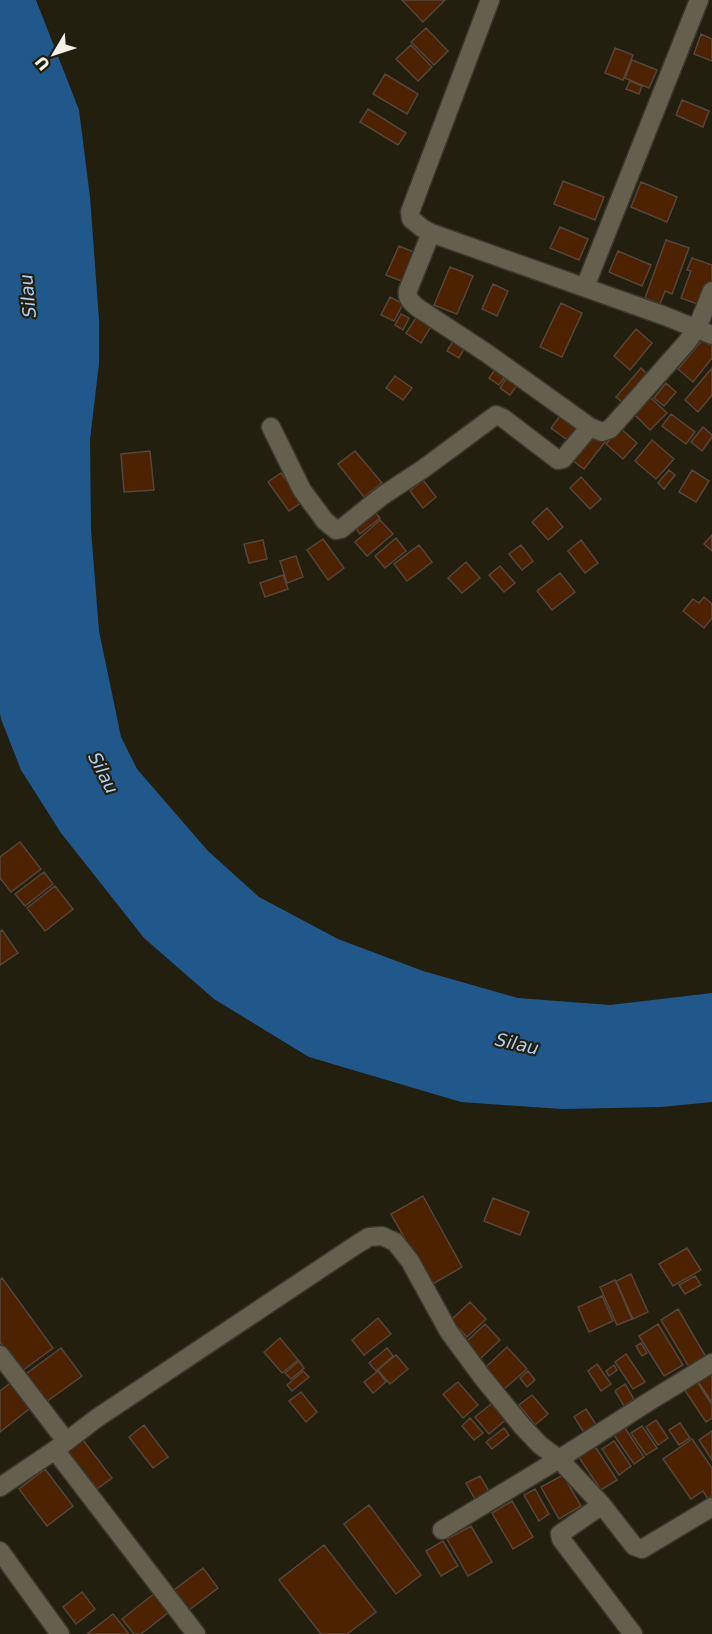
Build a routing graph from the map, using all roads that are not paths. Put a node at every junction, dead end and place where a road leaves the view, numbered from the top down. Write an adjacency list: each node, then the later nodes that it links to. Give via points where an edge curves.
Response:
1 (490, 0): 3 (street, via 410,212 416,224)
2 (699, 0): 4 (street)
3 (431, 233): 4 (street); 8 (street, via 408,290 411,302)
4 (585, 287): 6 (street)
5 (712, 291): 6 (street)
6 (705, 332): 8 (street, via 610,429 602,432)
7 (271, 427): 8 (street, via 302,490 336,530 496,415 558,460)
8 (590, 427)
9 (0, 1355): 11 (street)
10 (712, 1363): 12 (street)
11 (61, 1446): 12 (street, via 356,1245 369,1237 382,1236 395,1242 410,1261 449,1332 483,1378 522,1426); 13 (street); 20 (street)
12 (559, 1459): 14 (street); 16 (street)
13 (0, 1488)
14 (602, 1505): 15 (street, via 634,1546 642,1549); 18 (street, via 560,1536)
15 (712, 1507)
16 (442, 1530)
17 (0, 1551): 19 (street)
18 (630, 1633)
19 (60, 1634)
20 (196, 1634)

